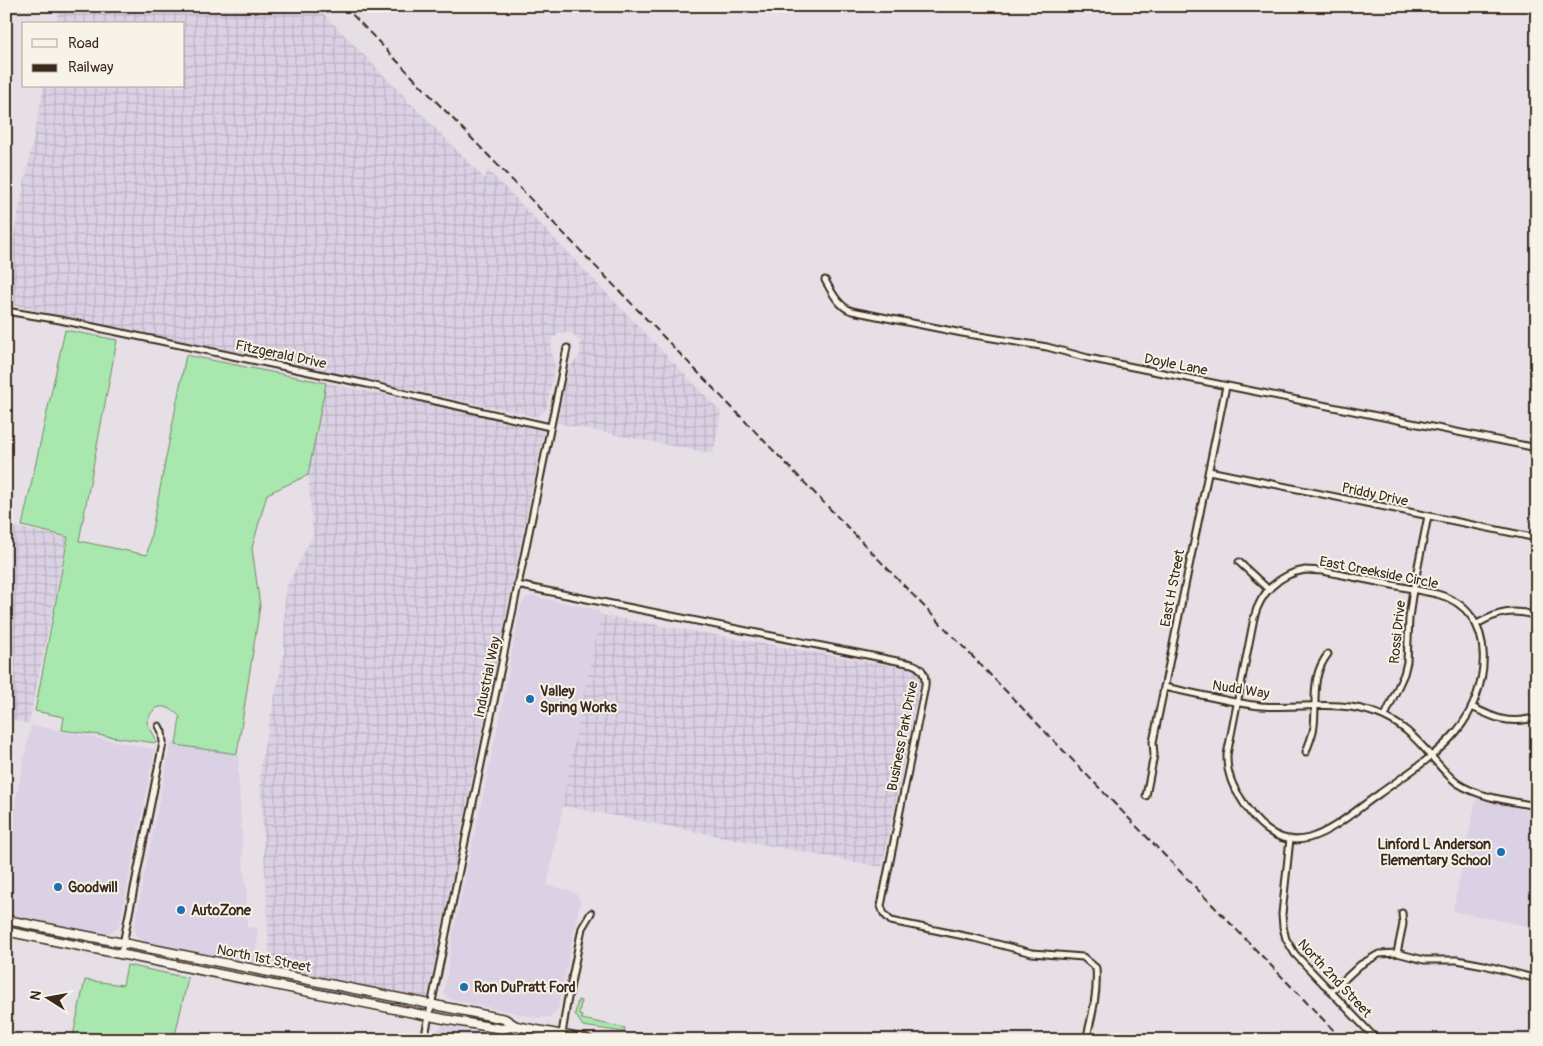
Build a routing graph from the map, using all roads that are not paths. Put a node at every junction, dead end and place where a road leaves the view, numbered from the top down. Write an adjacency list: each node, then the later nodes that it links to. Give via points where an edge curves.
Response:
1 (825, 280): 4 (street, Doyle Lane, via 845,309 852,311 1046,347)
2 (6, 311): 5 (street, Fitzgerald Drive, via 358,382)
3 (567, 348): 5 (street, Industrial Way)
4 (1226, 386): 6 (street, Doyle Lane); 7 (street, East H Street)
5 (550, 427): 11 (street, Industrial Way)
6 (1537, 448)
7 (1209, 471): 8 (street, Priddy Drive); 17 (street, East H Street)
8 (1428, 516): 9 (street, Priddy Drive); 13 (street, Rossi Drive)
9 (1537, 538)
10 (1240, 562): 12 (street)
11 (517, 585): 38 (street, Industrial Way); 43 (street, Business Park Drive, via 916,666 924,674 925,686 881,906 884,914 891,921 1020,951 1083,957 1096,968 1097,983)
12 (1268, 589): 13 (street, East Creekside Circle, via 1283,578 1305,570); 18 (street, East Creekside Circle, via 1256,609)
13 (1414, 590): 15 (street, East Creekside Circle, via 1453,600); 21 (street, Rossi Drive, via 1407,662)
14 (1537, 617): 15 (street, via 1513,611 1494,614)
15 (1477, 624): 20 (street, East Creekside Circle, via 1483,658)
16 (1328, 654): 19 (street, via 1318,675)
17 (1164, 687): 18 (street, Nudd Way); 26 (street, East H Street)
18 (1237, 701): 19 (street, Nudd Way, via 1260,706); 28 (street, East Creekside Circle, via 1227,755 1231,783 1260,826)
19 (1314, 705): 21 (street, Nudd Way, via 1350,706); 24 (street, via 1314,727)
20 (1472, 707): 22 (street, via 1504,720); 25 (street, East Creekside Circle, via 1458,731)
21 (1385, 716): 25 (street, Nudd Way, via 1405,729)
22 (1529, 719)
23 (159, 726): 33 (street, via 162,743)
24 (1306, 752)
25 (1431, 756): 27 (street, Nudd Way, via 1452,779 1472,791); 28 (street, East Creekside Circle, via 1326,831 1307,838)
26 (1146, 796)
27 (1537, 806)
28 (1290, 839): 37 (street, North 2nd Street, via 1282,927 1294,954)
29 (592, 912): 40 (street, via 582,928)
30 (1402, 913): 34 (street)
31 (6, 923): 33 (main road, North 1st Street, via 12,921)
32 (6, 929): 35 (main road, North 1st Street)
33 (123, 943): 35 (street); 38 (main road, North 1st Street)
34 (1397, 953): 36 (street, via 1424,960 1457,960 1484,965); 37 (street, via 1379,954 1360,965)
35 (121, 954): 38 (main road, North 1st Street)
36 (1537, 979)
37 (1331, 992): 44 (street, North 2nd Street)
38 (430, 1010): 39 (main road, North 1st Street, via 505,1019); 39 (main road, North 1st Street, via 502,1029); 41 (street, Industrial Way)
39 (516, 1026): 40 (main road, North 1st Street)
40 (562, 1037): 42 (main road, North 1st Street)
41 (424, 1040)
42 (589, 1040)
43 (1086, 1040)
44 (1377, 1040)

